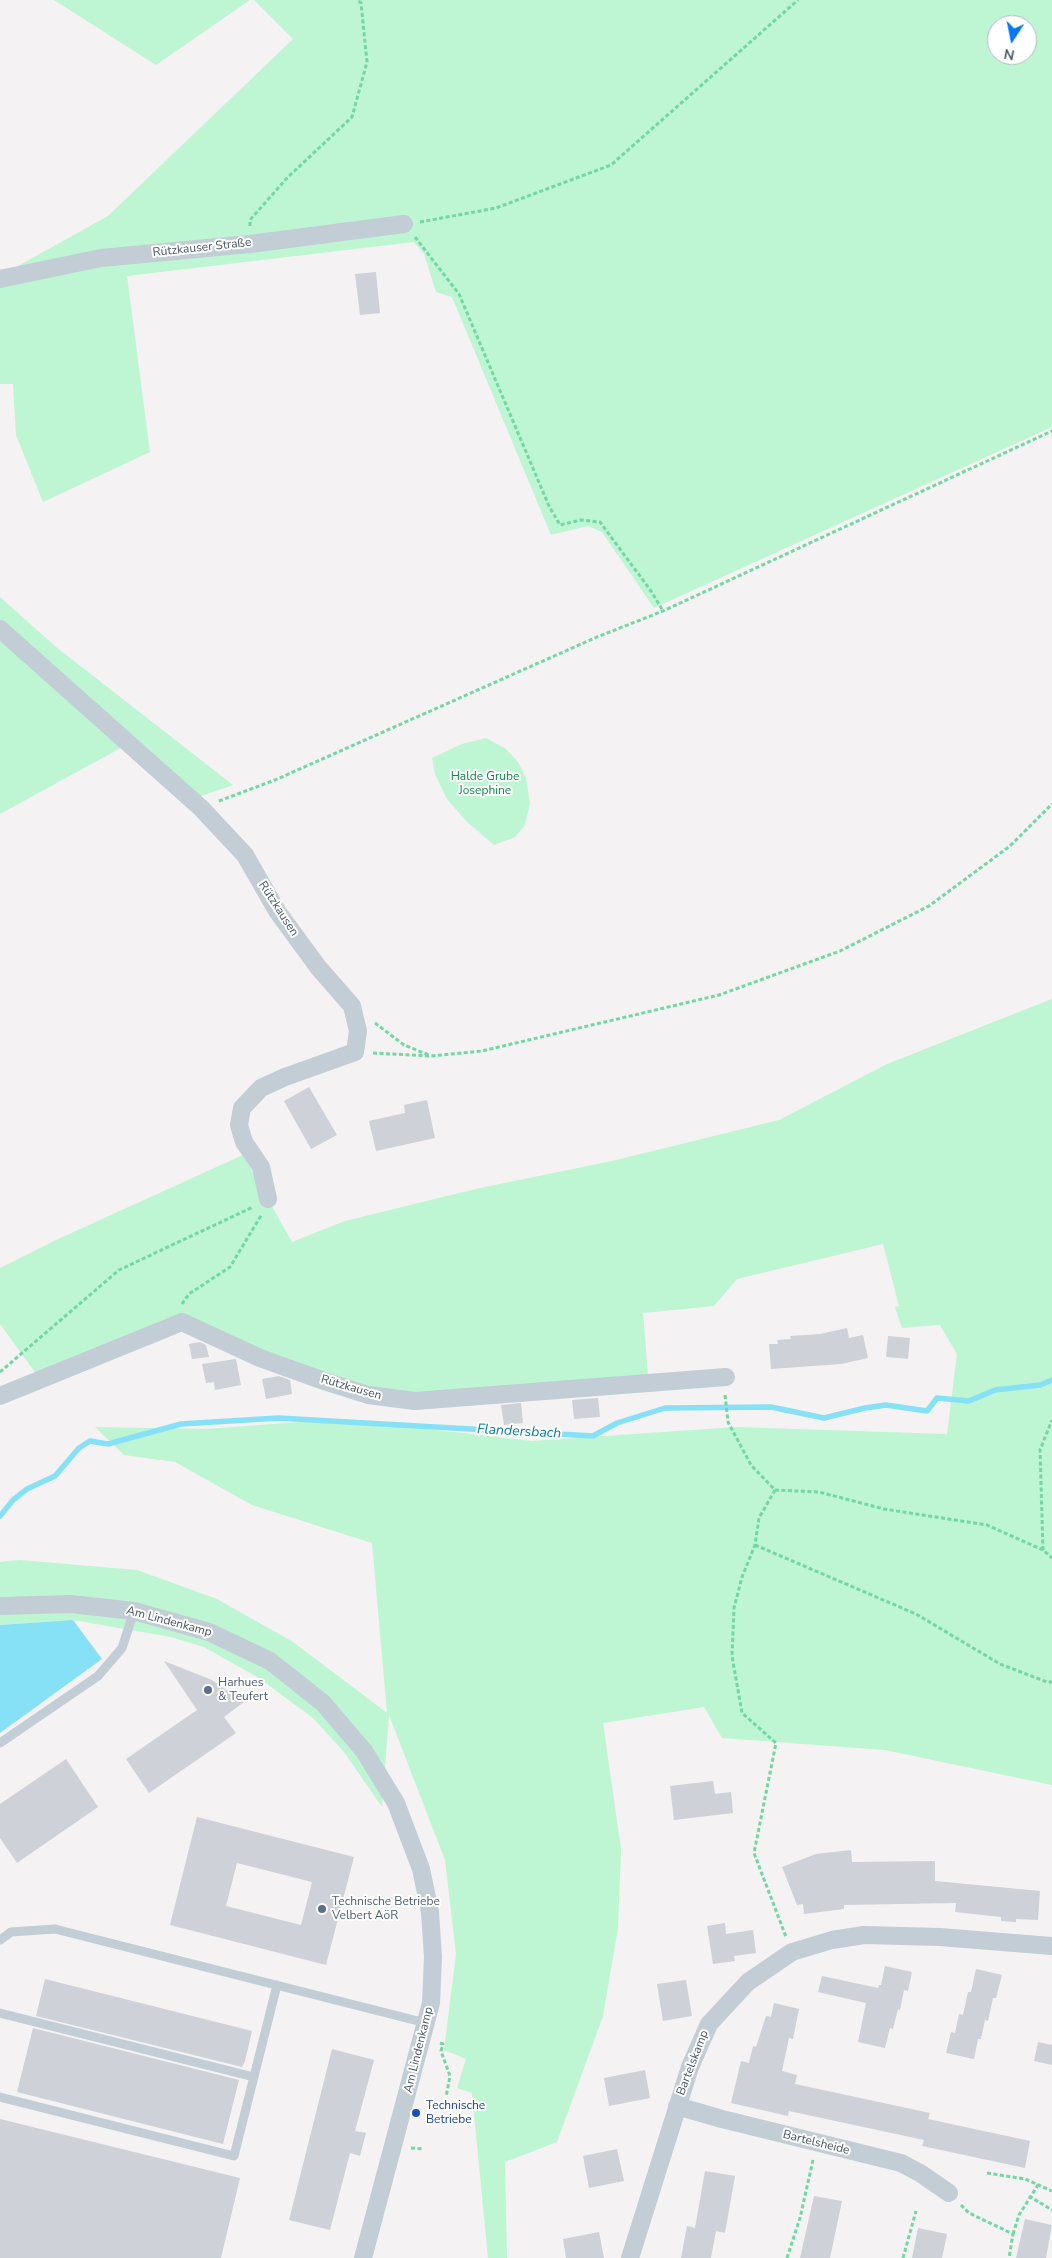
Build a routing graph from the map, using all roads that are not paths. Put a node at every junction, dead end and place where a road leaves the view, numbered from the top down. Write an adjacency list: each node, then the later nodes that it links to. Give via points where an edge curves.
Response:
1 (404, 224): 2 (street, Rützkauser Straße, via 250,244 101,258)
2 (0, 278)
3 (0, 628): 4 (street, Rützkausen, via 201,808 245,855 277,911 318,968 352,1006 358,1031 355,1052 261,1088 242,1108 239,1125 244,1142 260,1167)
4 (268, 1200)
5 (726, 1377): 6 (street, Rützkausen, via 415,1402 368,1395 324,1381 260,1358 182,1322)
6 (0, 1396)
7 (0, 1606): 8 (street, Am Lindenkamp, via 71,1604)
8 (134, 1610): 9 (lane, via 122,1648 98,1676); 14 (street, Am Lindenkamp, via 209,1632 270,1661 322,1703 364,1751 396,1803 421,1869 430,1912 433,1957 431,2004)
9 (0, 1743)
10 (0, 1940): 12 (lane, via 11,1932 55,1929)
11 (1052, 1946): 17 (street, Bartelskamp, via 864,1935 792,1952 748,1982 709,2024)
12 (277, 1986): 14 (lane); 15 (lane)
13 (0, 2013): 15 (lane)
14 (426, 2023): 19 (street, Am Lindenkamp)
15 (254, 2077): 16 (lane, via 234,2156)
16 (0, 2097)
17 (677, 2106): 18 (street, Bartelsheide, via 901,2164); 20 (street, Bartelskamp)
18 (948, 2193)
19 (363, 2258)
20 (630, 2258)

